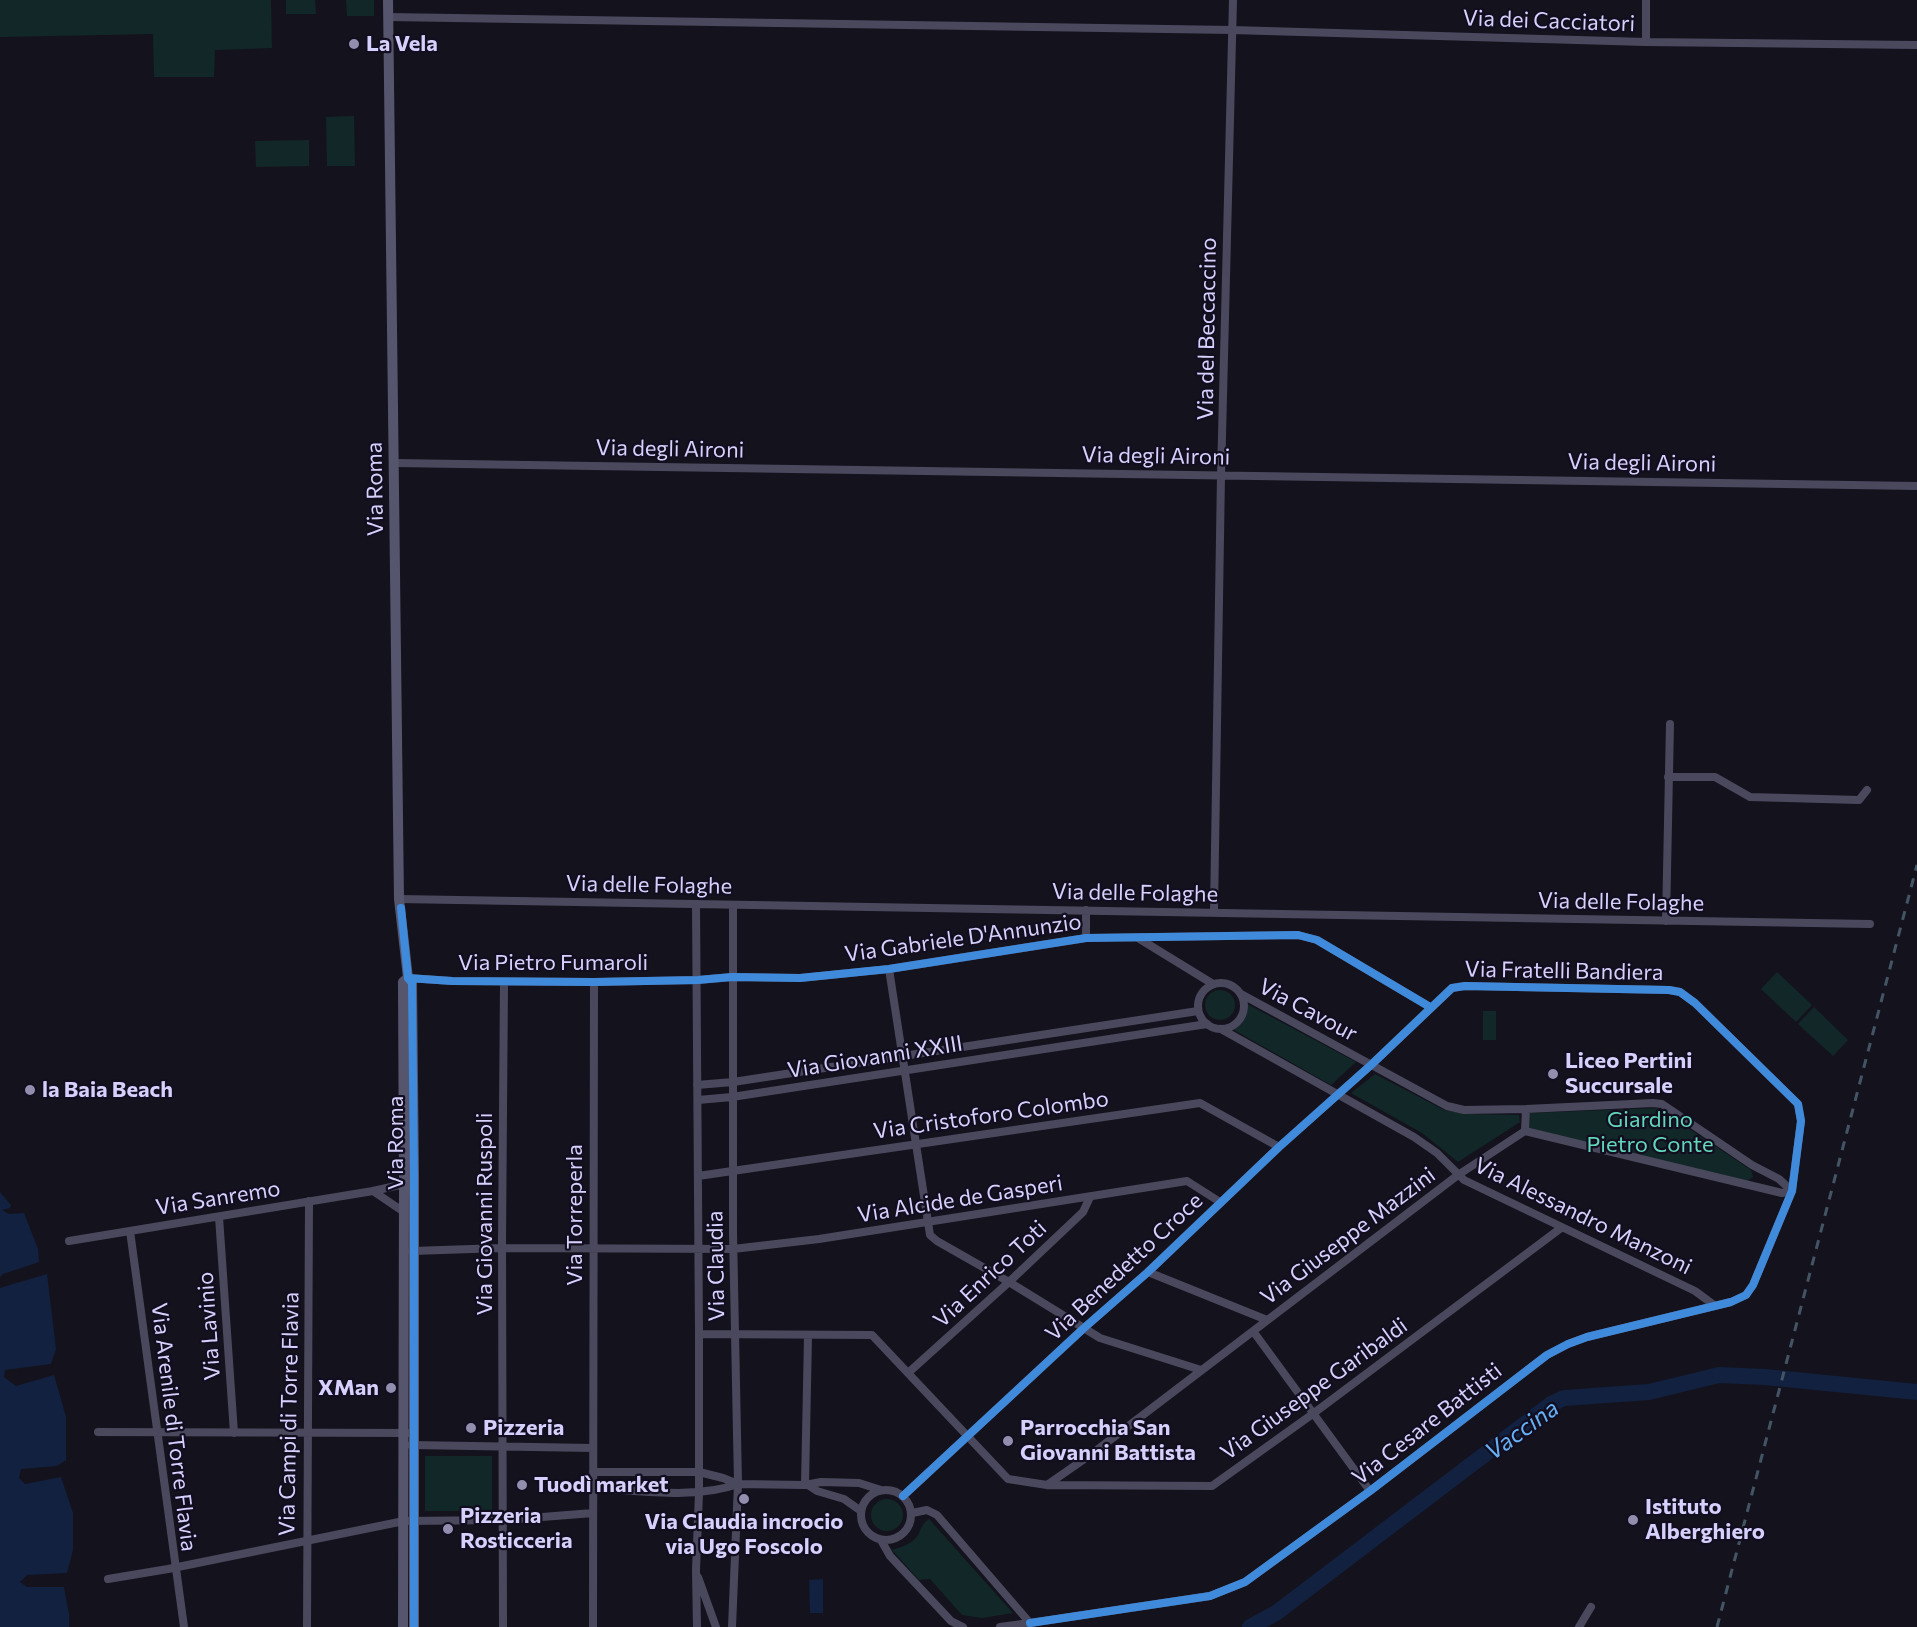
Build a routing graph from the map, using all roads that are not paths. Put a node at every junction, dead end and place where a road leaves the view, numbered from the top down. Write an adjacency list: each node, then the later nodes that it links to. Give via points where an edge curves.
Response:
1 (388, 0): 4 (street, Via Roma)
2 (1233, 0): 5 (street, Via del Beccaccino)
3 (1646, 0): 6 (street)
4 (388, 17): 5 (street, Via dei Cacciatori); 8 (street, Via Roma)
5 (1232, 30): 6 (street, Via dei Cacciatori); 9 (street, Via del Beccaccino)
6 (1646, 42): 7 (street, Via dei Cacciatori)
7 (1917, 45)
8 (395, 463): 9 (street, Via degli Aironi); 14 (street, Via Roma)
9 (1221, 475): 10 (street, Via degli Aironi); 18 (street, Via del Beccaccino)
10 (1917, 486)
11 (1670, 724): 12 (street)
12 (1668, 777): 13 (street, via 1715,777 1750,797 1859,800); 19 (street)
13 (1867, 790)
14 (399, 899): 15 (street, Via delle Folaghe); 25 (street, Via Roma)
15 (696, 904): 16 (street, Via delle Folaghe); 26 (street, Via Claudia)
16 (733, 905): 17 (street, Via delle Folaghe); 24 (street, Via Claudia)
17 (1086, 910): 18 (street, Via delle Folaghe); 22 (street)
18 (1214, 911): 19 (street, Via delle Folaghe)
19 (1665, 921): 20 (street, Via delle Folaghe)
20 (1870, 924)
21 (1137, 937): 22 (street, Via Gabriele D'Annunzio); 29 (street); 31 (street, Via Gabriele D'Annunzio, via 1305,936)
22 (1086, 938): 23 (street, Via Gabriele D'Annunzio)
23 (890, 969): 24 (street, Via Gabriele D'Annunzio, via 800,978); 37 (street)
24 (732, 977): 26 (street, Via Gabriele D'Annunzio); 40 (street, Via Claudia)
25 (408, 978): 27 (street, Via Pietro Fumaroli); 52 (street, Via Roma, via 403,982)
26 (698, 980): 28 (street, Via Pietro Fumaroli); 41 (street, Via Claudia)
27 (504, 982): 28 (street, Via Pietro Fumaroli); 64 (street, Via Giovanni Ruspoli)
28 (594, 982): 65 (street, Via Torreperla)
29 (1212, 984): 30 (street, via 1232,985); 32 (street, via 1202,992)
30 (1241, 994): 34 (street, via 1241,1017); 38 (street, Via Cavour)
31 (1430, 1007): 38 (street, Via Fratelli Bandiera); 54 (street, Via Fratelli Bandiera, via 1448,990 1465,986 1680,992 1798,1104 1801,1121)
32 (1198, 1011): 33 (street); 35 (street, Via Giovanni XXIII)
33 (1207, 1024): 34 (street); 36 (street, Via Giovanni XXIII)
34 (1221, 1029): 42 (street, Via Alessandro Manzoni)
35 (1056, 1032): 36 (street); 37 (street, Via Giovanni XXIII)
36 (1058, 1047): 39 (street, Via Giovanni XXIII)
37 (902, 1055): 39 (street); 40 (street, Via Giovanni XXIII)
38 (1371, 1065): 42 (street, Via Benedetto Croce); 45 (street, Via Cavour, via 1447,1106 1464,1110)
39 (905, 1071): 43 (street, Via Giovanni XXIII); 47 (street)
40 (733, 1082): 41 (street, Via Giovanni XXIII); 43 (street, Via Claudia)
41 (697, 1085): 44 (street, Via Claudia)
42 (1337, 1094): 48 (street, Via Benedetto Croce); 50 (street, Via Alessandro Manzoni, via 1422,1142)
43 (732, 1097): 44 (street, Via Giovanni XXIII); 49 (street, Via Claudia)
44 (698, 1100): 51 (street, Via Claudia)
45 (1526, 1109): 46 (street); 54 (street, Via Cavour, via 1662,1104)
46 (1525, 1131): 50 (street, Via Giuseppe Mazzini); 54 (street, via 1782,1193)
47 (916, 1143): 48 (street, Via Cristoforo Colombo, via 1200,1103); 49 (street, Via Cristoforo Colombo); 60 (street)
48 (1279, 1147): 57 (street, Via Benedetto Croce)
49 (732, 1171): 51 (street, Via Cristoforo Colombo); 66 (street, Via Claudia)
50 (1458, 1175): 61 (street, Via Alessandro Manzoni); 72 (street, Via Giuseppe Mazzini)
51 (698, 1176): 67 (street, Via Claudia)
52 (409, 1181): 53 (street, Via Sanremo); 58 (street, Via Roma); 68 (street, Via Roma)
53 (373, 1191): 56 (street, Via Sanremo); 58 (street)
54 (1792, 1191): 71 (street, Via Cesare Battisti, via 1751,1289 1740,1298)
55 (1090, 1197): 57 (street, Via Alcide de Gasperi, via 1187,1181); 60 (street, Via Alcide de Gasperi); 70 (street, Via Enrico Toti, via 1083,1212)
56 (309, 1201): 59 (street, Via Sanremo); 83 (street, Via Campi di Torre Flavia)
57 (1220, 1202): 69 (street, Via Benedetto Croce)
58 (404, 1212): 68 (street, Via Roma)
59 (219, 1217): 62 (street, Via Sanremo); 84 (street, Via Lavinio)
60 (927, 1222): 66 (street, Via Alcide de Gasperi); 70 (street, via 930,1235 937,1241)
61 (1561, 1228): 71 (street, Via Alessandro Manzoni, via 1695,1291); 80 (street, Via Giuseppe Garibaldi)
62 (130, 1231): 63 (street, Via Sanremo); 82 (street, Via Arenile di Torre Flavia)
63 (69, 1241)
64 (502, 1248): 65 (street, Via Alcide de Gasperi); 68 (street, Via Alcide de Gasperi); 87 (street, Via Giovanni Ruspoli)
65 (592, 1248): 67 (street, Via Alcide de Gasperi); 88 (street, Via Torreperla)
66 (733, 1249): 67 (street, Via Alcide de Gasperi); 76 (street, Via Claudia)
67 (698, 1250): 75 (street, Via Claudia)
68 (409, 1251): 86 (street, Via Roma)
69 (1148, 1272): 72 (street); 73 (street, Via Benedetto Croce)
70 (1010, 1282): 73 (street); 79 (street, Via Enrico Toti)
71 (1714, 1305): 96 (street, Via Cesare Battisti, via 1561,1347)
72 (1267, 1320): 74 (street, Via Giuseppe Mazzini)
73 (1084, 1328): 78 (street, via 1100,1338); 85 (street, Via Benedetto Croce)
74 (1253, 1331): 78 (street, Via Giuseppe Mazzini); 80 (street)
75 (699, 1334): 76 (street, Via Giuseppe Garibaldi); 90 (street, Via Claudia)
76 (735, 1336): 77 (street, Via Giuseppe Garibaldi); 91 (street, Via Claudia)
77 (808, 1336): 79 (street, Via Giuseppe Garibaldi, via 872,1335); 92 (street)
78 (1201, 1370): 93 (street, Via Giuseppe Mazzini)
79 (908, 1373): 85 (street, Via Giuseppe Garibaldi)
80 (1314, 1413): 93 (street, Via Giuseppe Garibaldi, via 1212,1486); 96 (street)
81 (98, 1432): 82 (street)
82 (157, 1432): 84 (street); 106 (street, Via Arenile di Torre Flavia)
83 (308, 1432): 84 (street); 86 (street); 105 (street, Via Campi di Torre Flavia)
84 (234, 1433)
85 (968, 1437): 93 (street, Via Giuseppe Garibaldi, via 1008,1479); 98 (street, Via Benedetto Croce)
86 (409, 1439): 87 (street); 103 (street, Via Roma)
87 (503, 1446): 88 (street); 102 (street, Via Giovanni Ruspoli)
88 (593, 1448): 89 (street, Via Torreperla)
89 (593, 1472): 90 (street); 94 (street, Via Torreperla)
90 (699, 1472): 91 (street); 97 (street, Via Claudia)
91 (738, 1484): 92 (street); 97 (street); 119 (street, Via Claudia)
92 (807, 1485): 95 (street, via 863,1483); 99 (street, via 844,1499)
93 (1047, 1485)
94 (593, 1488): 97 (street); 100 (street, Via Torreperla)
95 (881, 1490): 98 (street); 99 (street, via 868,1498)
96 (1370, 1491): 110 (street, Via Cesare Battisti, via 1245,1582 1228,1590)
97 (699, 1493): 107 (street, Via Claudia)
98 (903, 1496): 101 (street)
99 (861, 1511): 104 (street, via 863,1526)
100 (593, 1513): 102 (street); 116 (street)
101 (912, 1513): 104 (street, via 909,1528 903,1534 897,1539); 110 (street, via 927,1510 937,1515)
102 (504, 1520): 103 (street); 115 (street)
103 (408, 1521): 105 (street); 113 (street, Via Roma); 114 (street, Via Roma)
104 (881, 1540): 120 (street, via 890,1556 951,1622)
105 (306, 1541): 106 (street); 112 (street, Via Campi di Torre Flavia)
106 (174, 1567): 108 (street); 111 (street, Via Arenile di Torre Flavia)
107 (696, 1570): 117 (street, Via Claudia); 118 (street, Via Claudia)
108 (108, 1579)
109 (1592, 1607): 122 (street)
110 (1030, 1623): 121 (street, Via Cesare Battisti)
111 (184, 1627)
112 (307, 1627)
113 (403, 1627)
114 (414, 1627)
115 (503, 1627)
116 (593, 1627)
117 (697, 1627)
118 (716, 1627)
119 (732, 1627)
120 (963, 1627)
121 (1000, 1627)
122 (1579, 1627)

